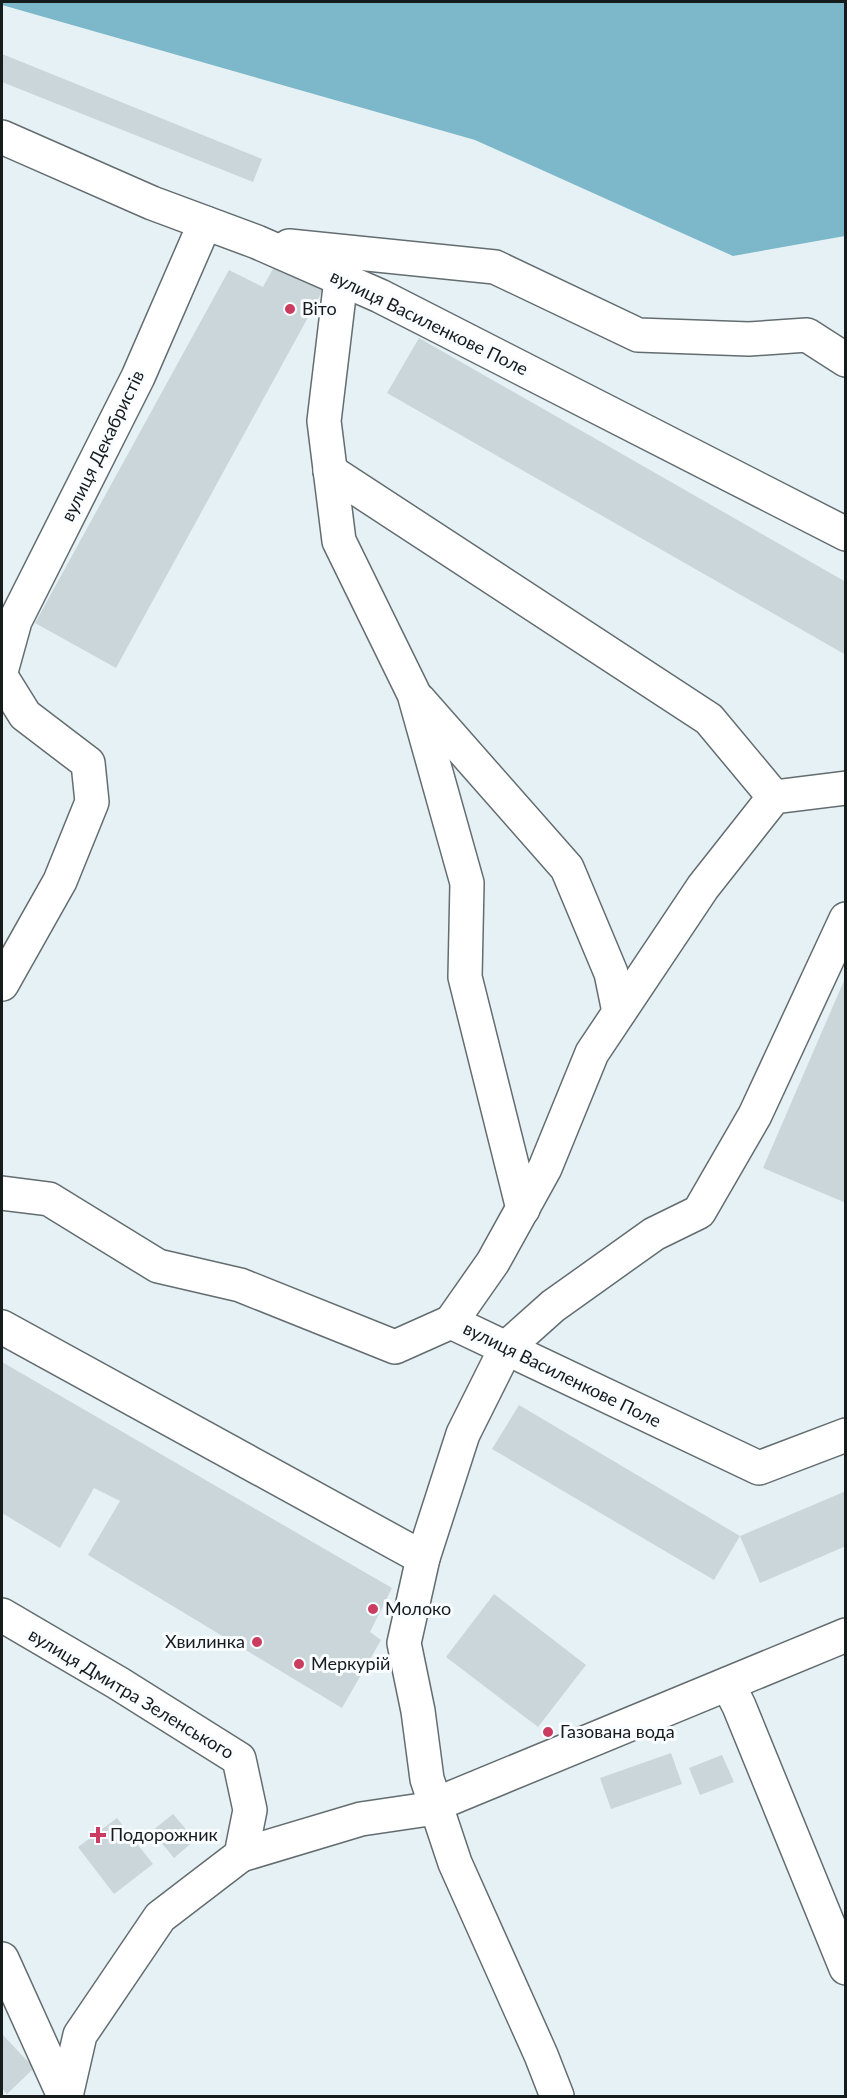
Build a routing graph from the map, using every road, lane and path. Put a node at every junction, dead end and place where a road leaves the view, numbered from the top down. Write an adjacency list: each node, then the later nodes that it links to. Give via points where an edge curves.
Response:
1 (2, 137): 2 (street, вулиця Василенкове Поле)
2 (205, 223): 3 (street, вулиця Василенкове Поле); 8 (street, вулиця Декабристів, via 138,377 15,621)
3 (257, 243): 4 (street, вулиця Василенкове Поле); 5 (street, via 495,267 638,335 749,339 807,335)
4 (340, 279): 6 (street, via 324,421); 7 (street, вулиця Василенкове Поле)
5 (846, 360)
6 (330, 471): 10 (street, via 339,541); 12 (street, via 710,719)
7 (846, 534)
8 (2, 668)
9 (2, 678): 14 (street, via 25,715 88,763 92,802 60,881)
10 (414, 694): 15 (street, via 567,868 610,973); 17 (street, via 467,884 465,977)
11 (846, 788): 12 (street)
12 (774, 797): 15 (street, вулиця Василенкове Поле, via 703,887)
13 (846, 919): 20 (street, via 755,1115 699,1212 654,1234 553,1306)
14 (2, 984)
15 (619, 1012): 17 (street, вулиця Василенкове Поле, via 592,1053 545,1168)
16 (2, 1193): 18 (street, via 50,1199 158,1266 240,1285 395,1347)
17 (523, 1209): 18 (street, вулиця Василенкове Поле, via 493,1262)
18 (451, 1322): 20 (street, вулиця Василенкове Поле)
19 (2, 1327): 22 (street)
20 (506, 1348): 21 (street, вулиця Василенкове Поле, via 759,1468); 22 (street, via 463,1434)
21 (846, 1435)
22 (423, 1558): 26 (street, via 404,1642 427,1779)
23 (2, 1615): 27 (street, вулиця Дмитра Зеленського, via 239,1759 250,1810)
24 (846, 1635): 25 (street)
25 (728, 1684): 26 (street); 29 (street)
26 (436, 1804): 27 (street, via 422,1810 361,1819); 31 (street, via 455,1863)
27 (241, 1855): 30 (street, via 160,1917 80,2036)
28 (2, 1959): 30 (street)
29 (846, 1968)
30 (65, 2097)
31 (557, 2097)

